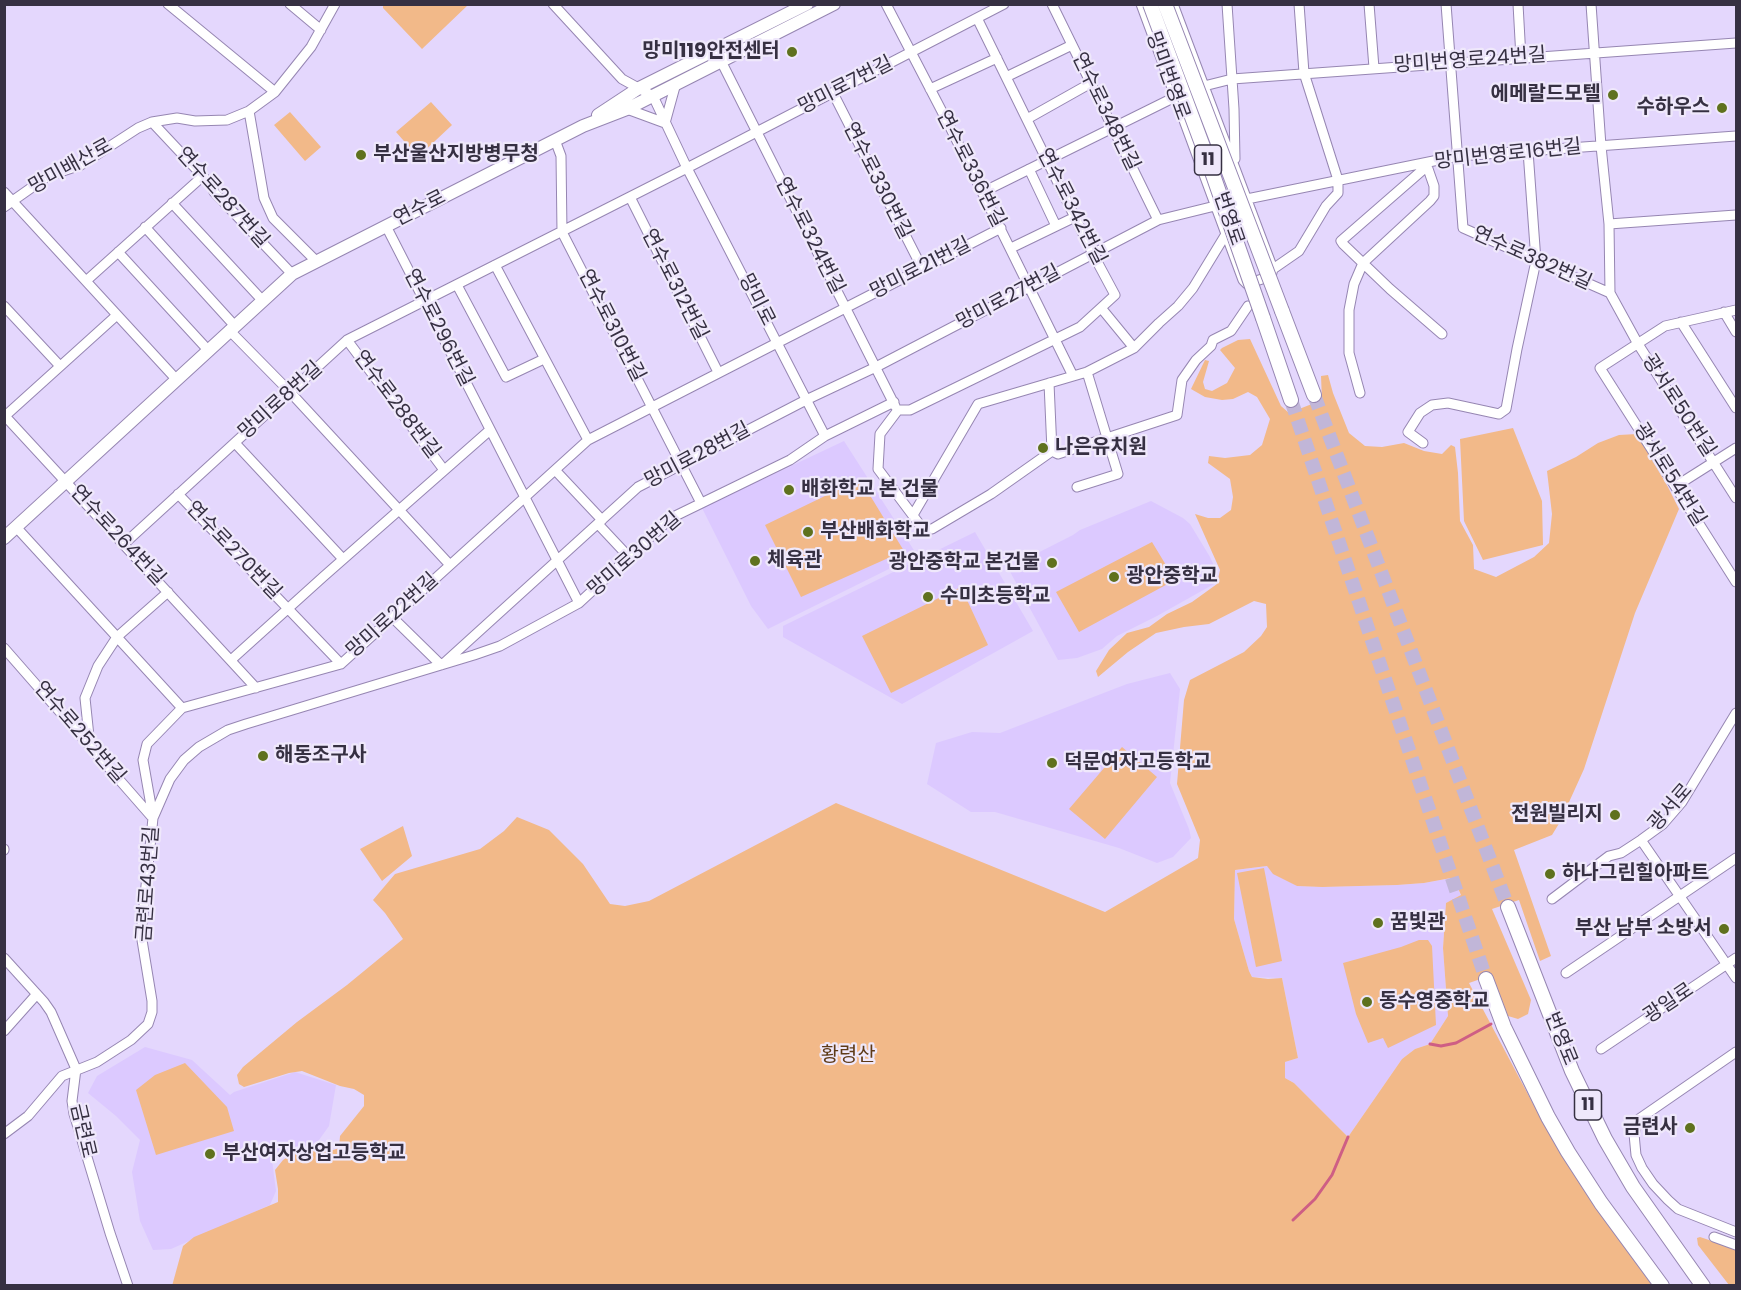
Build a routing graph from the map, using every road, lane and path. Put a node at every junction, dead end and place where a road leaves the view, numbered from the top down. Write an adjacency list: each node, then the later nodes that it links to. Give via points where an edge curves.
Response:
1 (168, 4): 39 (street)
2 (290, 4): 21 (street)
3 (335, 4): 21 (street, 망미배산로)
4 (553, 4): 37 (street, via 622,79)
5 (807, 4): 37 (main road, 연수로)
6 (834, 4): 28 (main road, 연수로)
7 (886, 4): 25 (street, 연수로336번길)
8 (1004, 4): 20 (street, 망미로7번길)
9 (1052, 4): 23 (street, 연수로348번길)
10 (1141, 4): 42 (street, 망미번영로)
11 (1150, 4): 126 (highway, 번영로 / 11, bridge)
12 (1165, 4): 124 (highway, 번영로 / 11, bridge)
13 (1173, 4): 36 (street, 망미번영로)
14 (1227, 4): 33 (street)
15 (1299, 4): 31 (street)
16 (1369, 4): 30 (street)
17 (1446, 4): 29 (street, 연수로382번길)
18 (1518, 4): 27 (street)
19 (1591, 4): 24 (street)
20 (977, 18): 25 (street, 망미로7번길); 26 (street, 연수로342번길)
21 (321, 30): 39 (street, 망미배산로)
22 (1737, 43): 24 (street, 망미번영로24번길)
23 (1072, 45): 32 (street); 35 (street, 연수로348번길)
24 (1594, 52): 27 (street, 망미번영로24번길); 53 (street)
25 (911, 53): 38 (street, 연수로336번길); 40 (street, 망미로7번길)
26 (997, 58): 32 (street, 연수로342번길); 38 (street, 연수로336번길)
27 (1521, 58): 29 (street, 망미번영로24번길)
28 (721, 61): 34 (main road, 연수로); 50 (street, 연수로324번길)
29 (1450, 62): 30 (street, 망미번영로24번길); 55 (street, 연수로382번길)
30 (1374, 68): 31 (street, 망미번영로24번길)
31 (1304, 73): 33 (street, 망미번영로24번길); 62 (street)
32 (1006, 77): 45 (street, 연수로342번길)
33 (1232, 78): 36 (street, 망미번영로24번길); 58 (street)
34 (676, 83): 41 (main road, 연수로); 47 (street)
35 (1091, 83): 45 (street); 49 (street, 연수로348번길)
36 (1204, 86): 58 (street, 망미번영로)
37 (639, 88): 41 (street); 48 (main road, 연수로)
38 (930, 89): 64 (street, 연수로336번길)
39 (275, 92): 44 (street, 망미배산로)
40 (833, 93): 50 (street, 망미로7번길); 88 (street, 연수로330번길)
41 (653, 96): 43 (main road, 연수로); 47 (street, 망미로)
42 (1175, 97): 49 (street); 69 (street, 망미번영로)
43 (627, 109): 47 (street); 48 (main road, 연수로)
44 (249, 111): 46 (street, 망미배산로, via 227,120 195,122 177,118); 84 (street, via 264,198 273,218)
45 (1027, 119): 56 (street, 연수로342번길)
46 (152, 123): 61 (street, 연수로287번길); 67 (street, 망미배산로, via 81,165 48,176)
47 (665, 123): 59 (street, 망미로)
48 (583, 126): 52 (main road, 연수로)
49 (1113, 128): 56 (street); 73 (street, 연수로348번길)
50 (757, 132): 59 (street, 망미로7번길); 99 (street, 연수로324번길)
51 (1737, 136): 53 (street, 망미번영로16번길)
52 (555, 140): 75 (main road, 연수로); 79 (street, 연수로310번길, via 561,156)
53 (1601, 146): 54 (street, 망미번영로16번길); 74 (street)
54 (1528, 151): 55 (street, 망미번영로16번길); 85 (street)
55 (1458, 156): 57 (street, 망미번영로16번길); 85 (street, 연수로382번길, via 1463,228)
56 (1047, 160): 60 (street); 72 (street, 연수로342번길)
57 (1426, 165): 62 (street, 망미번영로16번길); 86 (street, via 1434,196); 86 (street, via 1341,241)
58 (1235, 167): 66 (street, 망미번영로)
59 (687, 168): 65 (street, 망미로8번길); 110 (street, 망미로)
60 (1029, 169): 64 (street); 76 (street)
61 (202, 176): 68 (street); 90 (street, 연수로287번길)
62 (1338, 180): 66 (street, 망미번영로16번길); 89 (street, 망미번영로, via 1338,193 1299,251)
63 (4, 192): 67 (street)
64 (982, 192): 78 (street, 연수로336번길)
65 (630, 197): 79 (street, 망미로8번길); 117 (street, 연수로312번길)
66 (1247, 199): 89 (street, 망미번영로)
67 (13, 200): 70 (street, 망미배산로); 91 (street)
68 (172, 203): 77 (street); 95 (street)
69 (1215, 206): 73 (street, 망미로27번길); 80 (street, 망미번영로)
70 (4, 207)
71 (1737, 215): 74 (street)
72 (1075, 217): 76 (street, 연수로336번길); 83 (street, 연수로342번길)
73 (1158, 220): 83 (street, 망미로27번길)
74 (1610, 224): 94 (street)
75 (386, 226): 84 (main road, 연수로); 96 (street, 연수로296번길)
76 (1056, 226): 81 (street, 연수로336번길)
77 (146, 228): 82 (street); 105 (street)
78 (1001, 228): 81 (street, 연수로336번길); 88 (street, 망미로21번길)
79 (562, 232): 87 (street, 망미로8번길); 127 (street, 연수로310번길)
80 (1226, 234): 89 (street, 망미번영로, via 1242,280 1247,284 1271,276); 112 (street, via 1193,288)
81 (1011, 248): 93 (street, 연수로336번길)
82 (118, 252): 91 (street); 113 (street)
83 (1093, 254): 93 (street, 망미로27번길); 100 (street, 연수로342번길, via 1115,295)
84 (316, 261): 90 (main road, 연수로)
85 (1536, 261): 94 (street, 연수로382번길); 136 (street, via 1506,409 1499,414 1448,403 1432,405 1420,413 1408,432)
86 (1363, 262): 107 (street); 123 (street, via 1349,310 1349,353)
87 (495, 265): 92 (street, 망미로8번길); 114 (street)
88 (922, 268): 99 (street, 망미로21번길)
89 (1273, 269)
90 (291, 274): 95 (main road, 연수로)
91 (86, 281): 103 (street)
92 (458, 285): 96 (street, 망미로8번길); 114 (street, via 506,378)
93 (1030, 288): 109 (street, 연수로336번길); 116 (street, 망미로27번길)
94 (1610, 293): 111 (street, 광서로50번길)
95 (262, 300): 105 (main road, 연수로)
96 (424, 301): 108 (street, 망미로8번길); 131 (street, 연수로296번길)
97 (4, 306): 115 (street)
98 (1248, 306): 133 (street, via 1231,331 1213,340 1182,380 1177,415)
99 (846, 307): 110 (street, 망미로21번길); 116 (street, 연수로324번길)
100 (1102, 309): 109 (street); 112 (street)
101 (1737, 310): 102 (street)
102 (1724, 312): 104 (street); 106 (street)
103 (117, 315): 115 (street); 120 (street)
104 (1681, 321): 111 (street, via 1665,326); 129 (street)
105 (232, 328): 113 (main road, 연수로); 122 (street)
106 (1737, 332)
107 (1442, 334)
108 (347, 340): 122 (street, 망미로8번길); 141 (street, 연수로288번길)
109 (1055, 340): 119 (street, 연수로336번길); 128 (street, via 910,410)
110 (777, 342): 117 (street, 망미로22번길); 125 (street, 망미로)
111 (1638, 344): 139 (street, 광서로50번길); 144 (street, 광서로54번길, via 1600,368)
112 (1134, 348): 118 (street)
113 (208, 350): 120 (main road, 연수로)
114 (544, 359): 134 (street)
115 (60, 366): 130 (street)
116 (876, 368): 125 (street, 망미로27번길); 128 (street, 연수로324번길)
117 (718, 372): 127 (street, 망미로22번길)
118 (1087, 372): 119 (street); 133 (street)
119 (1073, 376): 121 (street)
120 (176, 379): 143 (main road, 연수로)
121 (1049, 383): 138 (street); 151 (street, via 978,404)
122 (290, 392): 135 (street, 망미로8번길); 150 (street)
123 (1360, 393)
124 (1314, 395)
125 (806, 400): 132 (street, 망미로); 140 (street, 망미로28번길)
126 (1291, 400)
127 (652, 406): 134 (street, 망미로22번길); 140 (street, 연수로310번길)
128 (896, 406): 132 (street); 151 (street, via 880,434 878,469)
129 (1737, 408)
130 (5, 416): 143 (street, 연수로264번길)
131 (490, 430): 141 (street); 147 (street, 연수로296번길)
132 (825, 436): 149 (street, 망미로30번길, via 790,460)
133 (1108, 437): 138 (street, via 1058,454); 145 (street, via 1118,474)
134 (588, 440): 142 (street, 망미로22번길)
135 (235, 443): 146 (street, 망미로8번길); 157 (street)
136 (1423, 443)
137 (1737, 448): 139 (street)
138 (1052, 451): 151 (street, via 932,529 923,529)
139 (1714, 462): 144 (street); 148 (street, 광서로50번길)
140 (681, 464): 149 (street, 연수로310번길); 152 (street, 망미로28번길, via 638,487)
141 (444, 470): 150 (street)
142 (555, 470): 147 (street, 망미로22번길); 152 (street)
143 (66, 481): 153 (main road, 연수로); 155 (street, 연수로264번길)
144 (1676, 486): 160 (street, 광서로54번길)
145 (1077, 487)
146 (178, 494): 155 (street, 망미로8번길); 163 (street, 연수로270번길)
147 (525, 497): 158 (street, 연수로296번길); 159 (street, 망미로22번길)
148 (1737, 498)
149 (701, 502): 156 (street, 망미로30번길, via 671,518)
150 (399, 510): 157 (street); 159 (street)
151 (914, 515)
152 (600, 522): 156 (street); 158 (street, 망미로28번길)
153 (16, 527): 154 (main road, 연수로); 165 (street)
154 (4, 538)
155 (123, 544): 161 (street, 연수로264번길)
156 (628, 556): 162 (street, 망미로30번길)
157 (343, 559): 163 (street)
158 (557, 561): 162 (street, 연수로296번길); 169 (street, 망미로28번길)
159 (450, 565): 164 (street, 망미로22번길)
160 (1737, 582)
161 (168, 592): 165 (street, 연수로264번길); 167 (street, 연수로264번길)
162 (579, 603): 169 (street, 망미로30번길, via 500,646)
163 (287, 608): 167 (street, 연수로270번길); 168 (street, 연수로270번길)
164 (392, 617): 168 (street, 망미로22번길); 169 (street)
165 (117, 637): 171 (street); 173 (street, 연수로264번길, via 98,666 85,698)
166 (4, 648): 173 (street, 연수로252번길)
167 (231, 660): 170 (street, 연수로264번길)
168 (340, 664): 170 (street, 망미로22번길)
169 (441, 665): 174 (street, 금련로43번길, via 228,730 184,760 170,779)
170 (256, 688): 171 (street, 망미로22번길)
171 (182, 708): 174 (street, via 147,744 143,760)
172 (1737, 713): 175 (street, 광서로, via 1682,802 1663,824)
173 (90, 746): 174 (street, 연수로252번길)
174 (153, 818): 190 (street, 금련로43번길, via 141,934 152,1012 148,1024 130,1040 97,1062)
175 (1641, 840): 177 (street); 178 (street, 광서로, via 1609,856)
176 (1737, 858): 177 (street)
177 (1680, 896): 182 (street); 183 (street)
178 (1552, 899)
179 (1508, 907): 197 (highway, 번영로 / 11, via 1568,1061 1605,1139 1633,1187)
180 (4, 958): 186 (street)
181 (1737, 958): 182 (street, 광일로)
182 (1727, 965): 184 (street); 188 (street, 광일로)
183 (1566, 974)
184 (1737, 978)
185 (1486, 979): 196 (highway, 11, via 1504,1027 1553,1126 1601,1203)
186 (37, 994): 187 (street); 190 (street, via 51,1012)
187 (4, 1031)
188 (1601, 1049)
189 (1737, 1052): 192 (street, via 1639,1119 1634,1134 1636,1155 1668,1200 1678,1209)
190 (76, 1070): 191 (street, 금련로43번길, via 62,1076 28,1116); 195 (street, 금련로, via 74,1114)
191 (4, 1134)
192 (1737, 1232)
193 (1714, 1237): 194 (street)
194 (1737, 1245)
195 (128, 1286)
196 (1662, 1286)
197 (1703, 1286)

